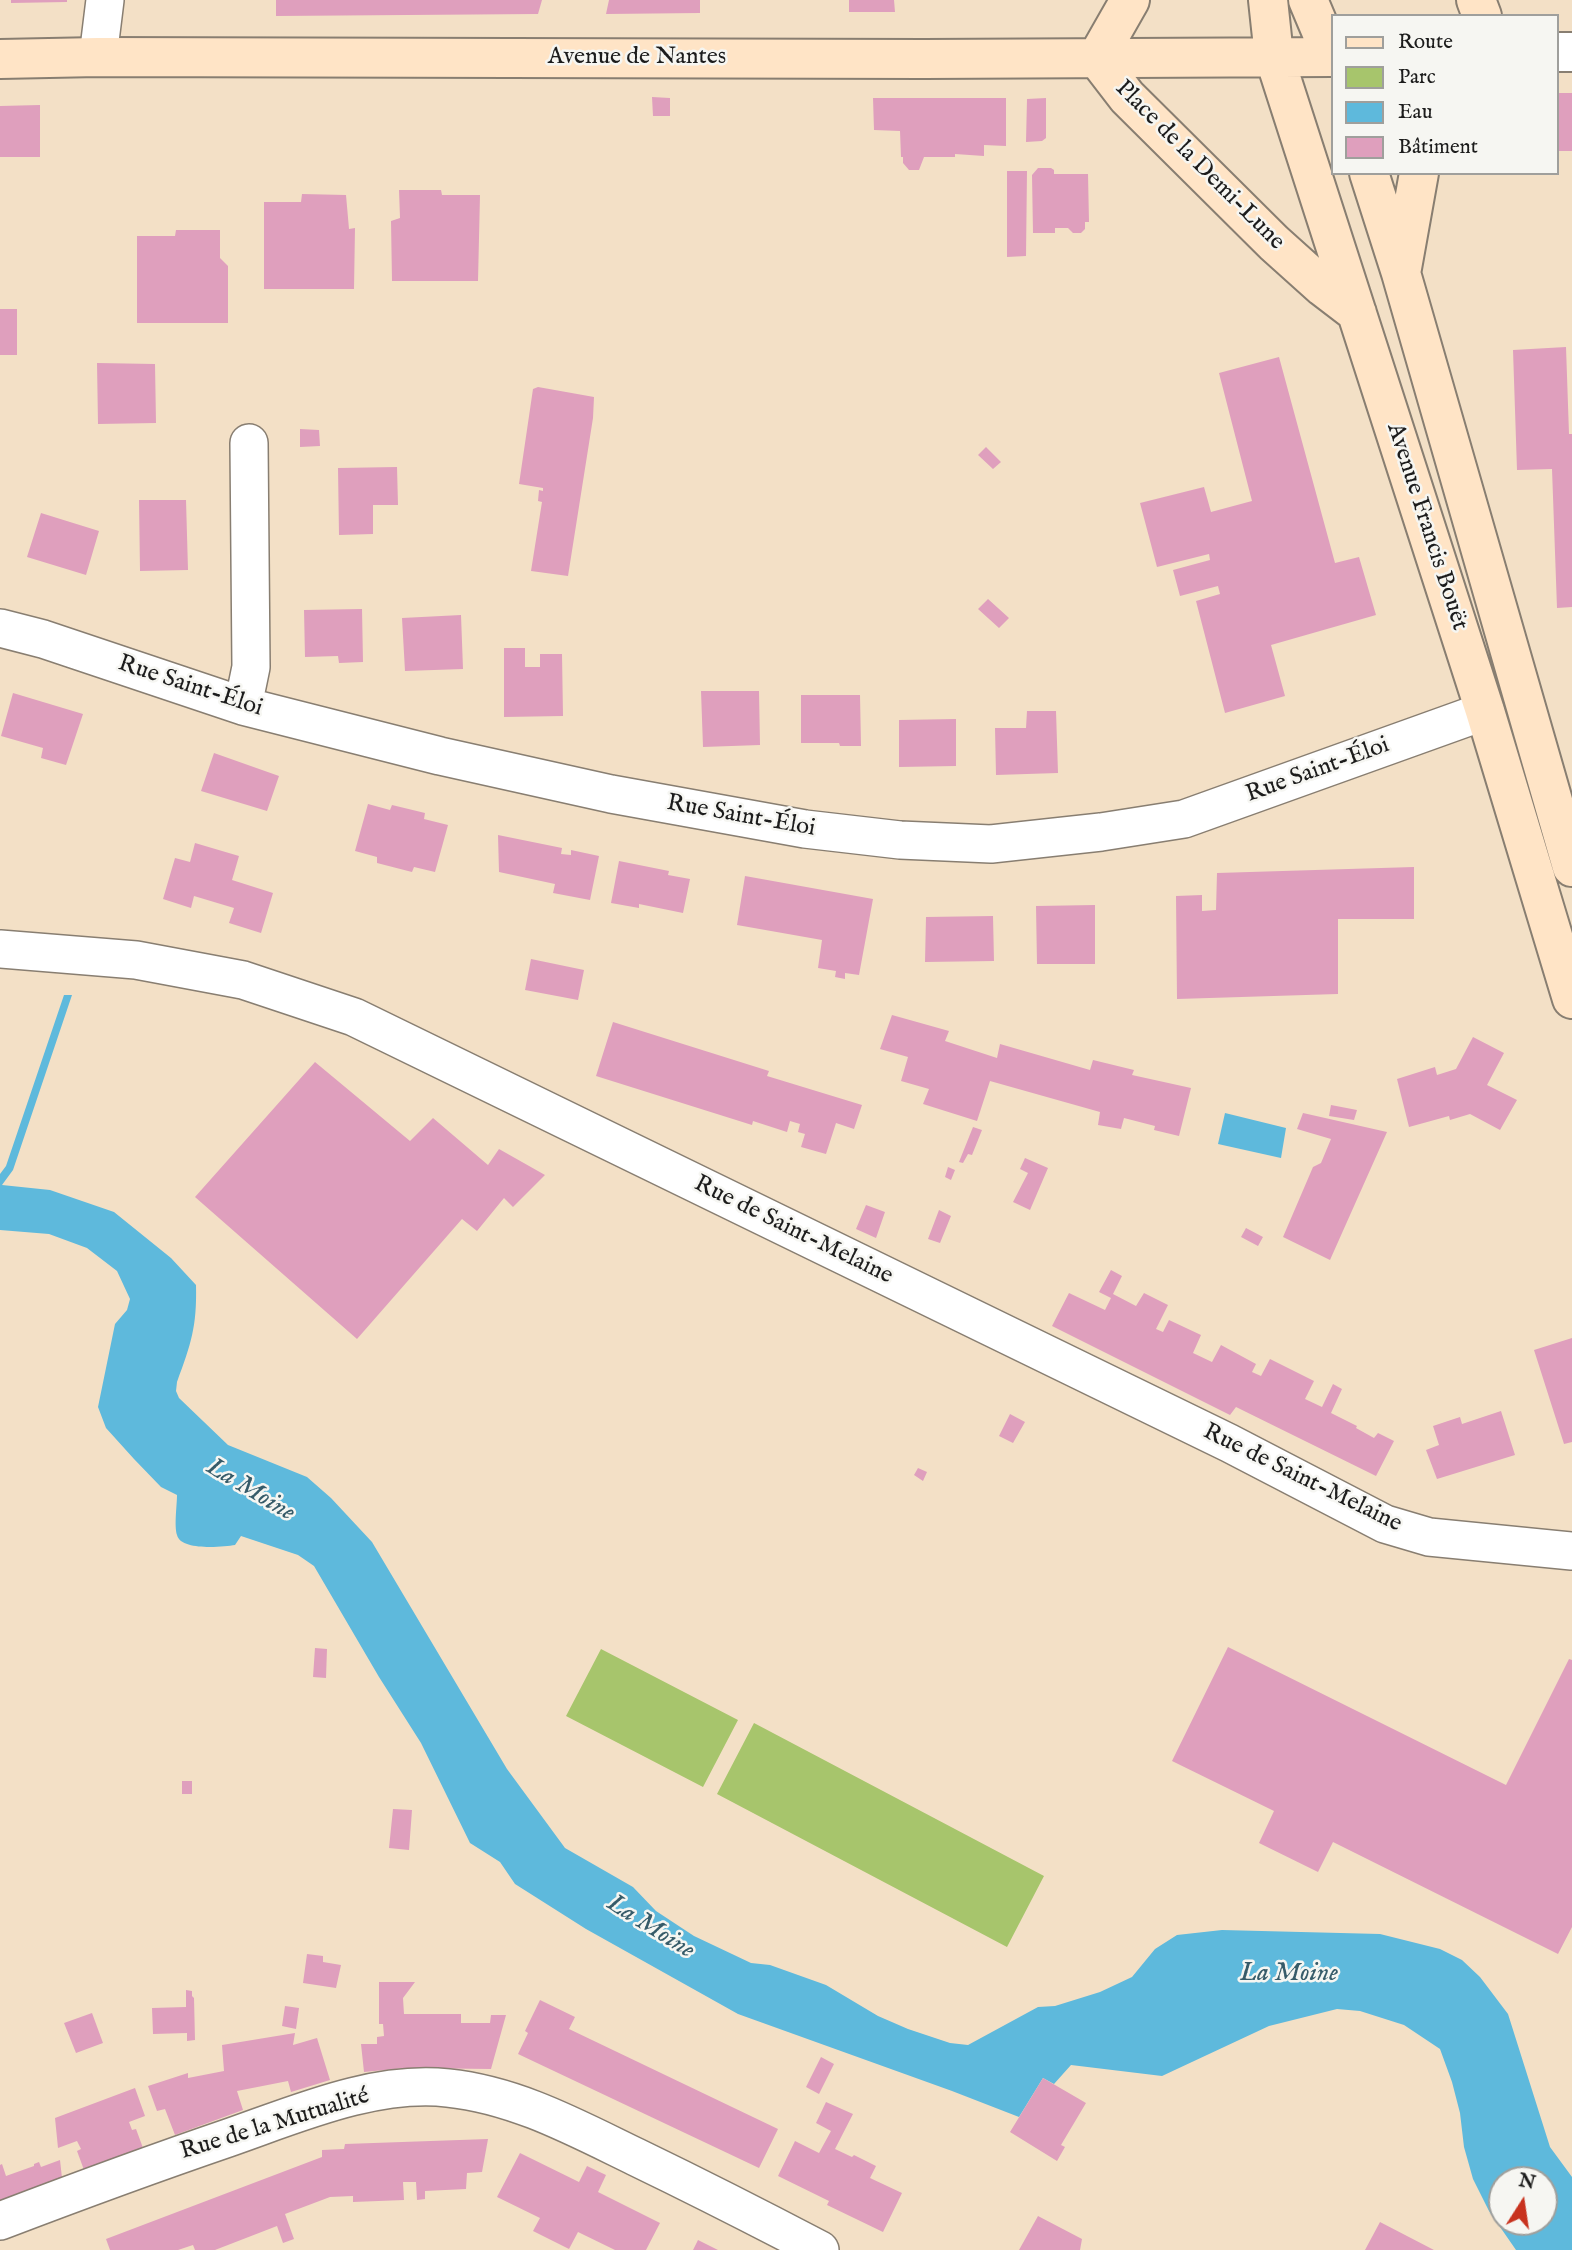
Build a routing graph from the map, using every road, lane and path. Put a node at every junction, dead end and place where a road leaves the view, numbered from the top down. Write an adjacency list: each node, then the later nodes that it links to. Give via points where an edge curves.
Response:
1 (105, 0): 7 (street)
2 (1130, 0): 9 (main road, Place de la Demi-Lune)
3 (1268, 0): 6 (main road, Avenue Francis Bouët)
4 (1308, 0): 5 (main road)
5 (1330, 52)
6 (1274, 56): 8 (main road, Avenue de Nantes); 9 (main road, Avenue de Nantes); 14 (main road, Avenue Francis Bouët)
7 (98, 57): 9 (main road, Avenue de Nantes); 10 (main road, Avenue de Nantes)
8 (1330, 57)
9 (1097, 58): 14 (main road, Place de la Demi-Lune, via 1127,97 1265,234)
10 (0, 59)
11 (1370, 175): 13 (main road, Avenue Francis Bouët)
12 (1419, 175): 13 (main road)
13 (1401, 274): 19 (main road, Avenue Francis Bouët)
14 (1357, 313): 18 (main road, Avenue Francis Bouët)
15 (248, 443): 17 (street, via 251,667)
16 (0, 628): 17 (street, Rue Saint-Éloi)
17 (243, 706): 18 (street, Rue Saint-Éloi, via 611,794 805,829 991,844 1184,819)
18 (1485, 711): 21 (main road, Avenue Francis Bouët)
19 (1572, 867)
20 (0, 949): 22 (street, Rue de Saint-Melaine, via 136,960 243,980 354,1017 1229,1443 1384,1524 1429,1537)
21 (1572, 999)
22 (1572, 1551)
23 (0, 2221): 24 (street, Rue de la Mutualité, via 331,2102 394,2089 447,2088 509,2100 557,2118)
24 (778, 2240): 25 (street, Rue de la Mutualité)
25 (820, 2250)

